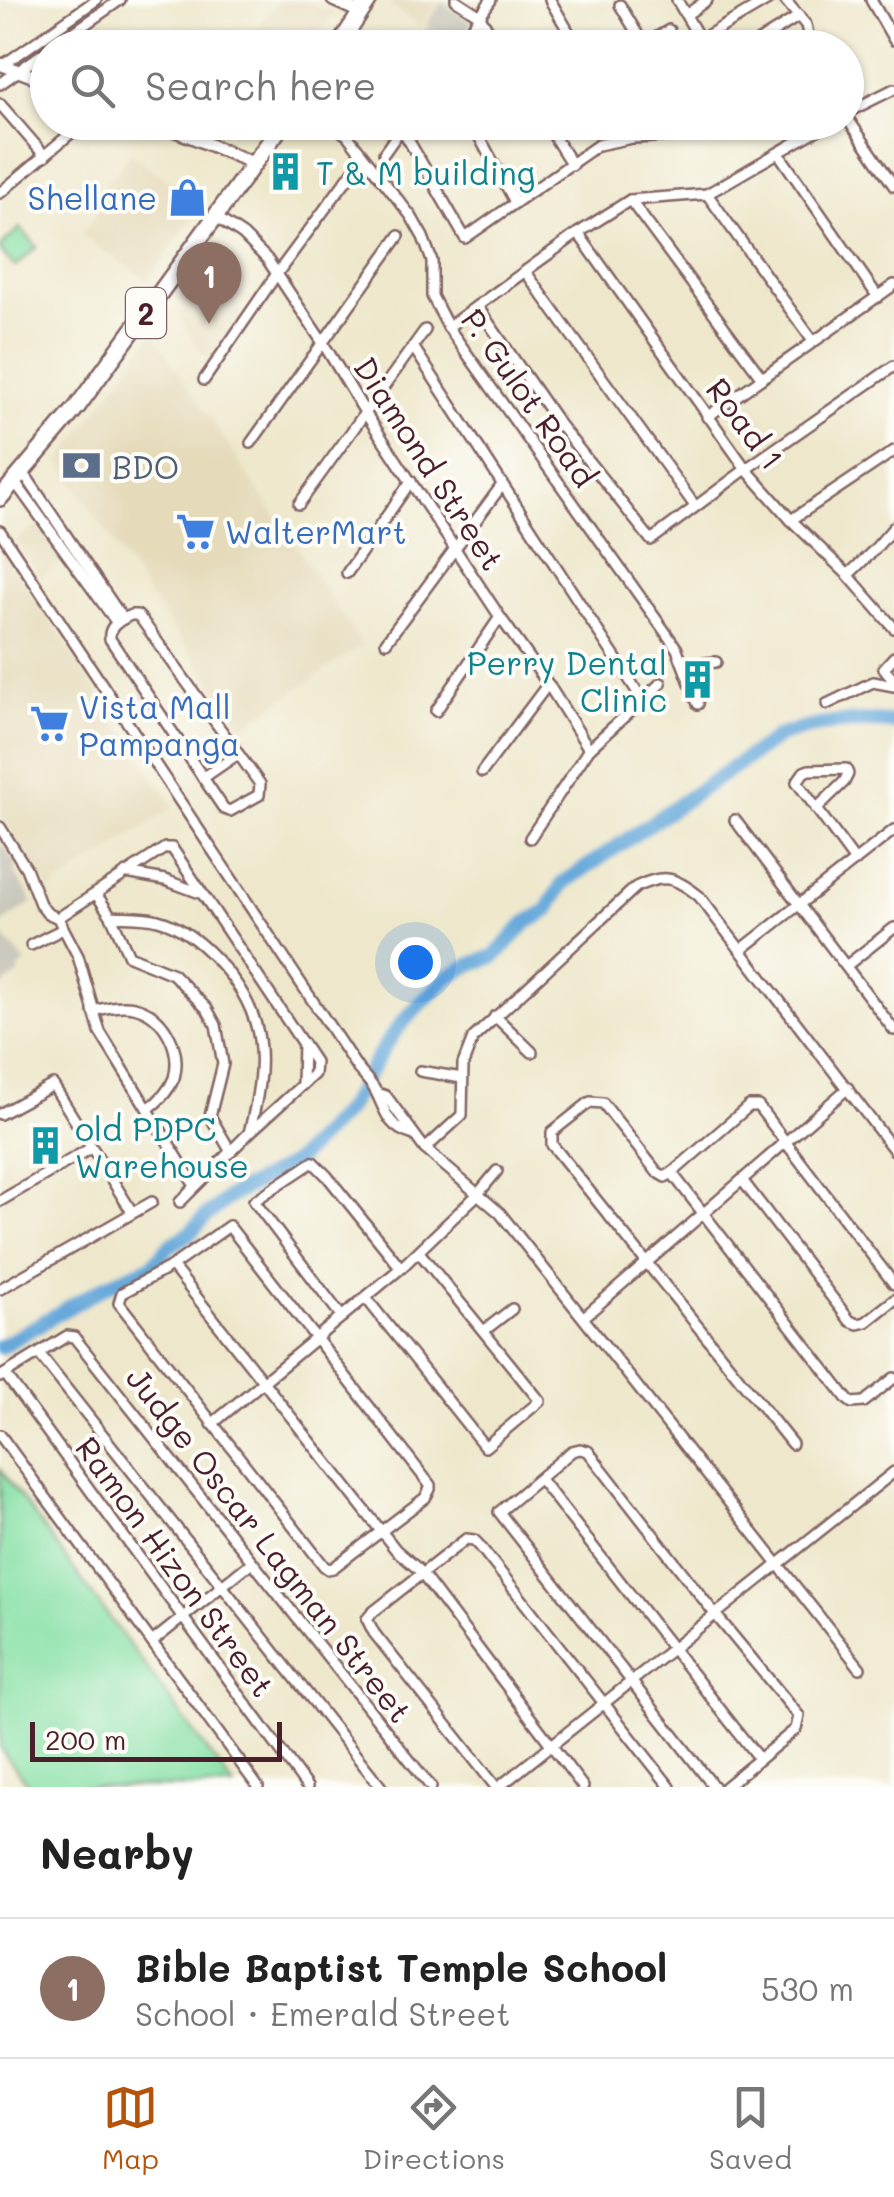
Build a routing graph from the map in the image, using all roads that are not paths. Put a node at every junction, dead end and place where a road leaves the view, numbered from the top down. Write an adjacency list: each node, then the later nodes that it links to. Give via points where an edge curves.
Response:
1 (96, 0): 19 (street)
2 (120, 0): 20 (street)
3 (333, 0): 12 (street)
4 (456, 0): 15 (street)
5 (491, 0): 15 (street)
6 (550, 0): 24 (street)
7 (676, 0): 16 (street)
8 (707, 0): 16 (street)
9 (768, 0): 27 (street)
10 (785, 0): 17 (street)
11 (871, 0): 18 (street)
12 (365, 6): 21 (highway)
13 (620, 6): 25 (street)
14 (894, 12): 18 (street)
15 (478, 15): 22 (street); 23 (street)
16 (686, 15): 26 (street)
17 (799, 16): 28 (street); 29 (street)
18 (881, 18): 30 (street)
19 (52, 30)
20 (77, 30)
21 (349, 30)
22 (469, 30)
23 (487, 30)
24 (568, 30)
25 (633, 30)
26 (694, 30)
27 (723, 30)
28 (777, 30)
29 (807, 30)
30 (894, 40)
31 (30, 45): 33 (street)
32 (30, 63): 34 (street)
33 (1, 65): 34 (street)
34 (18, 71): 35 (street); 36 (street)
35 (30, 75)
36 (0, 84)
37 (894, 89): 39 (street)
38 (0, 104): 40 (street)
39 (864, 105)
40 (30, 139)
41 (30, 140): 55 (street)
42 (63, 140): 55 (street)
43 (199, 140): 56 (street)
44 (272, 140): 56 (highway, 2)
45 (350, 140): 72 (street, P. Gulot Road, via 423,238 432,260 432,296)
46 (394, 140): 53 (street)
47 (412, 140): 63 (street, via 465,238)
48 (482, 140): 63 (street)
49 (556, 140): 57 (street)
50 (622, 140): 57 (street, via 598,145)
51 (802, 140): 54 (street)
52 (863, 140): 59 (street)
53 (384, 153)
54 (779, 154): 61 (street); 70 (street)
55 (44, 156): 60 (street)
56 (255, 164): 64 (highway, 2)
57 (572, 165): 63 (street)
58 (356, 167): 68 (street)
59 (894, 186)
60 (0, 192)
61 (707, 194): 62 (street); 74 (street)
62 (630, 200): 65 (street); 78 (street)
63 (515, 202)
64 (216, 217): 68 (street, Diamond Street, via 259,248); 85 (highway, 2)
65 (578, 232): 67 (street); 81 (street, Road 1)
66 (399, 236): 75 (street)
67 (526, 271): 71 (street); 90 (street)
68 (276, 276): 75 (street, Diamond Street); 79 (street)
69 (894, 285): 70 (street)
70 (878, 297): 74 (street)
71 (477, 306): 72 (street); 90 (street, via 651,540)
72 (448, 327): 103 (street, P. Gulot Road)
73 (425, 330): 76 (street)
74 (813, 342): 78 (street)
75 (323, 343): 80 (street, Diamond Street); 82 (street)
76 (414, 348): 80 (street); 87 (street)
77 (894, 366): 84 (street)
78 (762, 378): 81 (street)
79 (204, 380)
80 (366, 414): 86 (street, Diamond Street); 89 (street)
81 (707, 417): 84 (street, Road 1)
82 (251, 443)
83 (894, 450): 91 (street)
84 (746, 469): 90 (street); 91 (street, Road 1)
85 (19, 477): 88 (highway, 2); 98 (street)
86 (412, 481): 94 (street, Diamond Street); 95 (street)
87 (502, 485): 94 (street); 107 (street)
88 (0, 498)
89 (299, 504)
90 (695, 506)
91 (791, 520): 96 (street, Road 1)
92 (894, 528): 96 (street)
93 (0, 531): 146 (street, via 390,1119)
94 (455, 549): 97 (street, Diamond Street); 100 (street)
95 (347, 573)
96 (848, 575): 99 (street, Road 1)
97 (500, 618): 106 (street, Diamond Street); 110 (street)
98 (120, 621): 112 (street, via 141,618); 114 (street, via 110,639)
99 (892, 623)
100 (386, 642)
101 (894, 658): 105 (street, via 885,665)
102 (716, 662): 103 (street)
103 (684, 666): 108 (street, P. Gulot Road)
104 (661, 683): 107 (street)
105 (894, 683): 109 (street, via 873,682)
106 (548, 684): 111 (street, Diamond Street); 113 (street)
107 (642, 699): 111 (street)
108 (698, 704)
109 (828, 704)
110 (436, 710)
111 (589, 749): 119 (street)
112 (238, 754): 114 (street); 114 (street, via 260,784 259,794 228,812)
113 (482, 772)
114 (203, 778)
115 (816, 809): 115 (street, via 797,782 801,774 846,769 844,782); 120 (street)
116 (735, 820): 124 (street)
117 (0, 827): 126 (street, via 40,904)
118 (894, 830): 120 (street)
119 (530, 838)
120 (855, 861): 124 (street)
121 (126, 873): 122 (street); 123 (street); 123 (street, via 172,848)
122 (96, 894): 125 (street); 126 (street)
123 (203, 894): 132 (street)
124 (799, 906): 130 (street); 131 (street)
125 (111, 916): 133 (street, via 157,920 188,934); 148 (street, via 129,956 173,974 216,1025 223,1064 210,1116)
126 (58, 918): 128 (street)
127 (894, 928): 131 (street)
128 (63, 929): 129 (street); 134 (street)
129 (31, 945)
130 (741, 950): 135 (street, via 685,884 668,877 650,880); 140 (street)
131 (846, 966): 136 (street)
132 (256, 972): 133 (street); 143 (street, via 315,1070)
133 (238, 983): 143 (street, via 259,1033 258,1098)
134 (94, 1011): 141 (street); 141 (street, via 134,1007 170,1035 174,1078)
135 (495, 1016): 137 (street); 139 (street, via 470,1045)
136 (894, 1030)
137 (532, 1052)
138 (420, 1071): 139 (street)
139 (462, 1078): 146 (street, via 462,1115)
140 (848, 1088): 144 (street); 147 (street)
141 (148, 1109): 152 (street)
142 (1, 1112): 145 (street, via 53,1085)
143 (249, 1133): 148 (street)
144 (786, 1141): 150 (street, via 751,1105); 151 (street); 163 (street)
145 (90, 1148): 154 (street); 157 (street)
146 (424, 1149): 153 (street)
147 (894, 1150)
148 (231, 1152): 152 (street)
149 (497, 1170): 153 (street)
150 (672, 1174): 158 (street); 160 (street, via 661,1176 599,1101 552,1132 552,1145)
151 (742, 1180): 158 (street); 166 (street, via 850,1320 866,1322)
152 (195, 1186): 156 (street)
153 (478, 1194): 159 (street); 168 (street)
154 (0, 1201)
155 (152, 1202): 157 (street)
156 (180, 1202)
157 (132, 1212): 164 (street)
158 (703, 1214): 160 (street); 174 (street, via 848,1400 864,1402)
159 (419, 1252): 162 (street); 170 (street)
160 (646, 1262): 168 (street); 178 (street)
161 (172, 1266): 171 (street, via 228,1226); 175 (street); 176 (street, via 122,1293 119,1302)
162 (401, 1268): 165 (street); 169 (street, via 313,1162 254,1201)
163 (894, 1284)
164 (0, 1289)
165 (366, 1298): 169 (street); 170 (street, via 485,1446 540,1401)
166 (894, 1300)
167 (512, 1309): 170 (street)
168 (584, 1317): 185 (street)
169 (342, 1318): 171 (street)
170 (485, 1330)
171 (316, 1339): 175 (street); 181 (street)
172 (38, 1354): 173 (street); 184 (street, Judge Oscar Lagman Street, via 74,1337); 187 (street)
173 (2, 1375): 189 (street, Ramon Hizon Street)
174 (894, 1378)
175 (264, 1382): 176 (street); 183 (street)
176 (212, 1424): 183 (street, via 328,1569)
177 (0, 1435): 190 (street)
178 (792, 1444)
179 (894, 1472): 185 (street)
180 (540, 1478): 188 (street, via 572,1451 588,1451); 191 (street); 193 (street, via 499,1512)
181 (430, 1489): 182 (street); 183 (street)
182 (443, 1489)
183 (382, 1530): 186 (street)
184 (252, 1562): 187 (street); 197 (street, Judge Oscar Lagman Street)
185 (777, 1565): 188 (street); 192 (street)
186 (420, 1574): 194 (street, via 462,1541 474,1540); 195 (street); 201 (street, via 373,1612 368,1624)
187 (222, 1586): 189 (street); 200 (street)
188 (715, 1614): 191 (street); 196 (street, via 799,1716 796,1728)
189 (184, 1617): 190 (street); 199 (street, Ramon Hizon Street)
190 (152, 1642): 198 (street)
191 (673, 1647): 193 (street); 196 (street)
192 (860, 1668)
193 (631, 1680): 194 (street); 204 (street)
194 (603, 1702): 195 (street); 203 (street)
195 (550, 1746): 201 (street); 202 (street)
196 (759, 1759): 205 (street)
197 (427, 1786)
198 (258, 1787)
199 (308, 1787)
200 (381, 1787)
201 (497, 1787)
202 (583, 1787)
203 (670, 1787)
204 (714, 1787)
205 (725, 1787)

